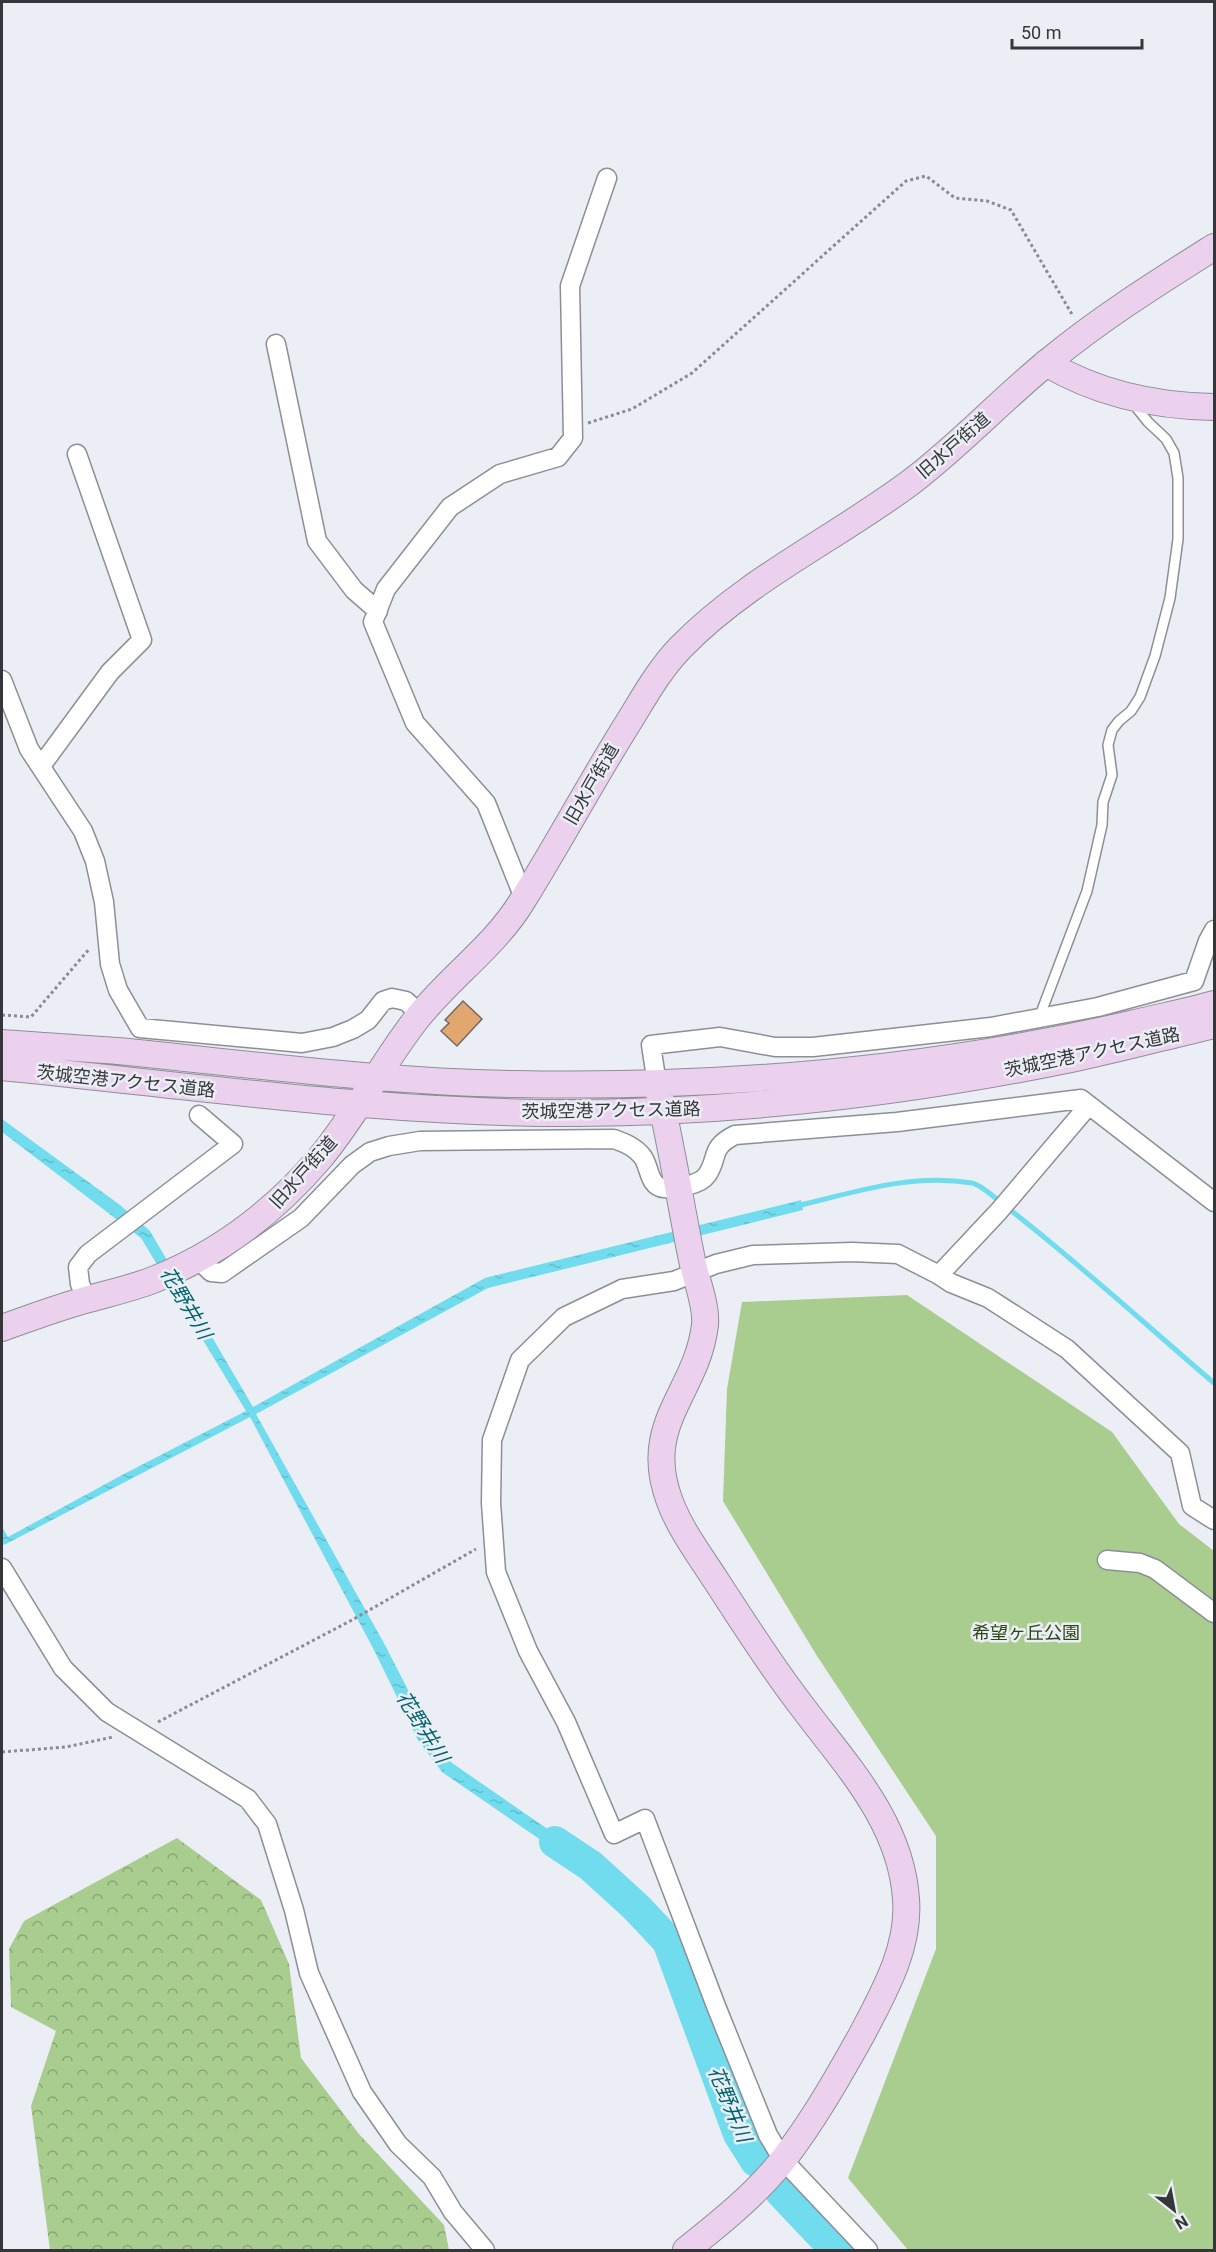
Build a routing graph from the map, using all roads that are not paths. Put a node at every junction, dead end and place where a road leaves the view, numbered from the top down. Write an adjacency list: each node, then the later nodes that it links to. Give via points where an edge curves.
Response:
1 (607, 178): 8 (street, via 570,286 573,438 558,457 500,474 450,507 386,589)
2 (1215, 247): 4 (street, 旧水戸街道, via 1137,296)
3 (276, 345): 8 (street, via 317,541 354,590)
4 (1046, 363): 5 (street, via 1072,379); 11 (street, 旧水戸街道, via 908,484 737,597 678,650 656,678)
5 (1130, 397): 6 (street); 15 (lane, via 1174,453 1178,538 1170,598 1140,697 1112,730 1108,745 1112,775 1103,802 1102,825 1087,891)
6 (1215, 407)
7 (77, 454): 10 (street, via 142,640 110,672)
8 (378, 611): 11 (street, via 373,622 415,723 486,802)
9 (2, 680): 10 (street, via 29,749)
10 (41, 766): 14 (street, via 83,831 104,902 110,964 118,990 140,1028 302,1043 353,1029 368,1020 383,1001 392,998 406,1001)
11 (524, 898): 14 (street, 旧水戸街道, via 495,937)
12 (1215, 930): 15 (street, via 1194,981)
13 (1215, 1004): 20 (street, 茨城空港アクセス道路, via 1064,1039 927,1062)
14 (420, 1014): 19 (street, 旧水戸街道)
15 (1039, 1018): 20 (street, via 813,1047 775,1047 720,1037 666,1042 651,1045)
16 (1215, 1025): 23 (street, 茨城空港アクセス道路, via 1071,1059 934,1083 796,1101)
17 (2, 1043): 19 (street, 茨城空港アクセス道路)
18 (2, 1067): 21 (street, 茨城空港アクセス道路)
19 (374, 1077): 20 (street, 茨城空港アクセス道路, via 515,1084); 21 (street, 旧水戸街道)
20 (657, 1084): 23 (street)
21 (358, 1104): 23 (street, 茨城空港アクセス道路, via 481,1111); 28 (street, 旧水戸街道, via 323,1155 269,1211)
22 (1089, 1105): 25 (street, via 1081,1099 897,1122 735,1135 718,1148 702,1180); 26 (street); 29 (street)
23 (663, 1111): 25 (street)
24 (200, 1115): 30 (street, via 233,1144 88,1254 78,1267)
25 (677, 1187): 27 (street); 28 (street, via 655,1185 644,1158 628,1144 614,1139 389,1146 370,1152 352,1165 301,1218 222,1273)
26 (1215, 1202)
27 (693, 1262): 29 (street, via 716,1264 753,1255 898,1254); 36 (street, via 705,1322 693,1366 670,1415 662,1444 662,1473 670,1502 687,1535 778,1675 875,1803 892,1839 906,1899 904,1934 876,2007 823,2103); 36 (street, via 674,1281 622,1289 564,1317 520,1360 492,1440 496,1572 528,1651 566,1722 614,1834 645,1819 764,2125)
28 (189, 1263): 30 (street, 旧水戸街道, via 153,1280)
29 (939, 1275): 32 (street, via 988,1298 1067,1349 1180,1453 1192,1506)
30 (87, 1299): 31 (street, 旧水戸街道)
31 (2, 1328)
32 (1215, 1520)
33 (1107, 1560): 35 (street, via 1140,1563 1155,1569)
34 (2, 1568): 37 (street, via 63,1668 107,1712 248,1799 267,1824 309,1972 362,2092 398,2144 432,2177)
35 (1215, 1613)
36 (783, 2160): 38 (street, via 736,2210); 39 (street)
37 (485, 2250)
38 (686, 2250)
39 (868, 2250)

